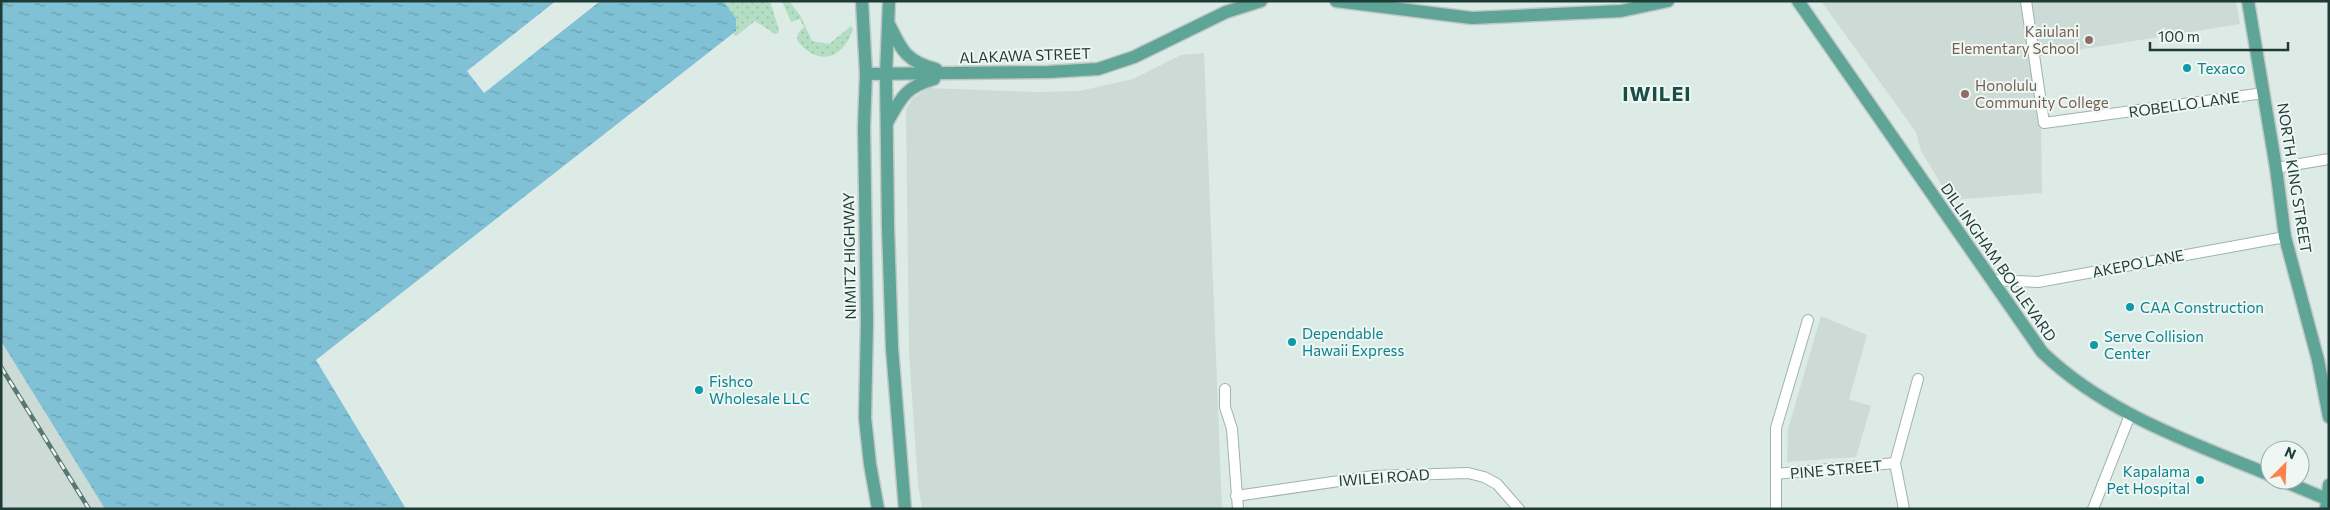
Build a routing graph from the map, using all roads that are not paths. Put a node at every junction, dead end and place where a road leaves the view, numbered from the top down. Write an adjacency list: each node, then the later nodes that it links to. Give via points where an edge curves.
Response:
1 (862, 1): 11 (main road, NIMITZ HIGHWAY)
2 (889, 1): 9 (main road)
3 (1261, 1): 10 (main road, ALAKAWA STREET, via 1226,12 1134,57 1098,69)
4 (1336, 1): 5 (main road, via 1472,18 1621,11)
5 (1668, 1)
6 (1798, 1): 18 (main road, DILLINGHAM BOULEVARD)
7 (2026, 1): 13 (street, ROBELLO LANE, via 2044,123)
8 (2248, 1): 13 (main road, NORTH KING STREET)
9 (889, 24): 10 (main road, via 901,49 912,60 922,66); 12 (main road)
10 (953, 73): 12 (main road, ALAKAWA STREET); 14 (main road, via 916,84 903,94)
11 (866, 74): 12 (main road, ALAKAWA STREET); 31 (main road, NIMITZ HIGHWAY, via 865,418)
12 (886, 75): 14 (main road)
13 (2264, 93): 16 (main road, NORTH KING STREET)
14 (887, 123): 32 (main road, via 892,348)
15 (2329, 159): 16 (street)
16 (2276, 168): 17 (main road, NORTH KING STREET)
17 (2285, 237): 18 (street, AKEPO LANE, via 2038,282); 23 (main road, NORTH KING STREET, via 2318,360)
18 (1991, 280): 22 (main road, DILLINGHAM BOULEVARD, via 2047,357 2076,381)
19 (1808, 320): 26 (street, via 1776,428)
20 (1918, 379): 24 (street)
21 (1225, 389): 29 (street, via 1225,407 1233,439)
22 (2130, 415): 25 (main road, DILLINGHAM BOULEVARD); 37 (street)
23 (2329, 418)
24 (1895, 463): 26 (street, PINE STREET); 36 (street)
25 (2260, 471)
26 (1776, 474): 35 (street)
27 (2329, 485): 30 (main road)
28 (2301, 490): 30 (main road)
29 (1236, 496): 33 (street); 34 (street, IWILEI ROAD, via 1374,476 1468,473 1497,484)
30 (2328, 503)
31 (878, 509)
32 (905, 509)
33 (1238, 509)
34 (1519, 509)
35 (1776, 509)
36 (1904, 509)
37 (2093, 509)

